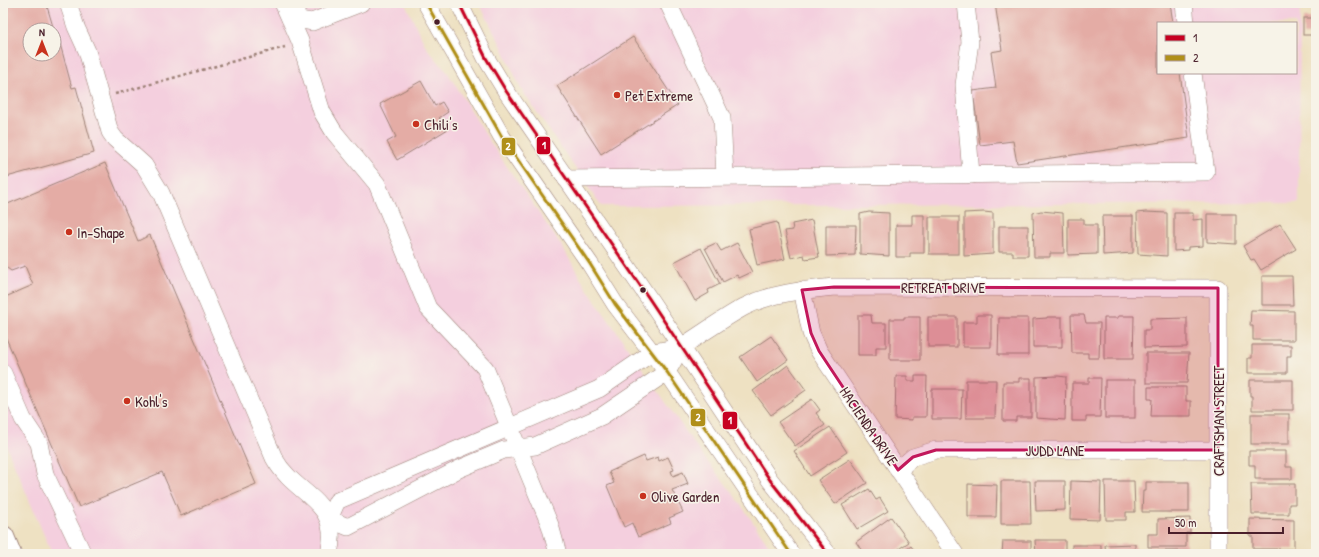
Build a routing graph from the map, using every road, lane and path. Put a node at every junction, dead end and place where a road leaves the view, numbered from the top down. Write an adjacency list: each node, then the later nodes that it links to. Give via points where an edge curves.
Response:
1 (68, 3): 28 (street, via 87,51 110,132 144,166 161,193 274,458 286,476 320,506)
2 (283, 3): 10 (street)
3 (300, 3): 10 (street)
4 (361, 3): 10 (street, via 312,22)
5 (426, 3): 21 (street, via 502,137 615,304)
6 (459, 3): 17 (street, via 486,58 506,91)
7 (668, 3): 16 (street, via 722,118)
8 (966, 3): 15 (street, via 970,42 964,85)
9 (1184, 3): 11 (street)
10 (290, 18): 24 (street, via 325,117 334,132 377,184 428,308 485,368)
11 (1186, 22)
12 (291, 45): 14 (path)
13 (1193, 74): 15 (street, via 1206,172)
14 (110, 96)
15 (971, 175): 16 (street)
16 (724, 176): 17 (street)
17 (566, 179): 20 (street)
18 (1218, 288): 19 (street, RETREAT DRIVE, via 834,287); 26 (street, CRAFTSMAN STREET)
19 (802, 290): 20 (street, RETREAT DRIVE, via 745,307); 27 (street, HACIENDA DRIVE, via 811,333 819,351)
20 (681, 347): 21 (street); 22 (street); 35 (street, via 770,480)
21 (653, 352): 22 (street); 24 (street, via 599,389)
22 (667, 372): 25 (street, via 595,420 535,446); 34 (street)
23 (3, 373): 31 (street, via 23,419 39,444 46,474)
24 (510, 427): 25 (street); 28 (street, via 337,501)
25 (519, 448): 28 (street, via 504,450 459,469 348,527); 33 (street, via 550,525)
26 (1218, 450): 27 (street, JUDD LANE, via 936,450 913,457); 37 (street, CRAFTSMAN STREET)
27 (898, 470): 36 (street, HACIENDA DRIVE)
28 (329, 519): 32 (street, via 332,536)
29 (3, 537): 30 (highway)
30 (10, 554)
31 (83, 554)
32 (329, 554)
33 (558, 554)
34 (791, 554)
35 (828, 554)
36 (955, 554)
37 (1218, 554)

